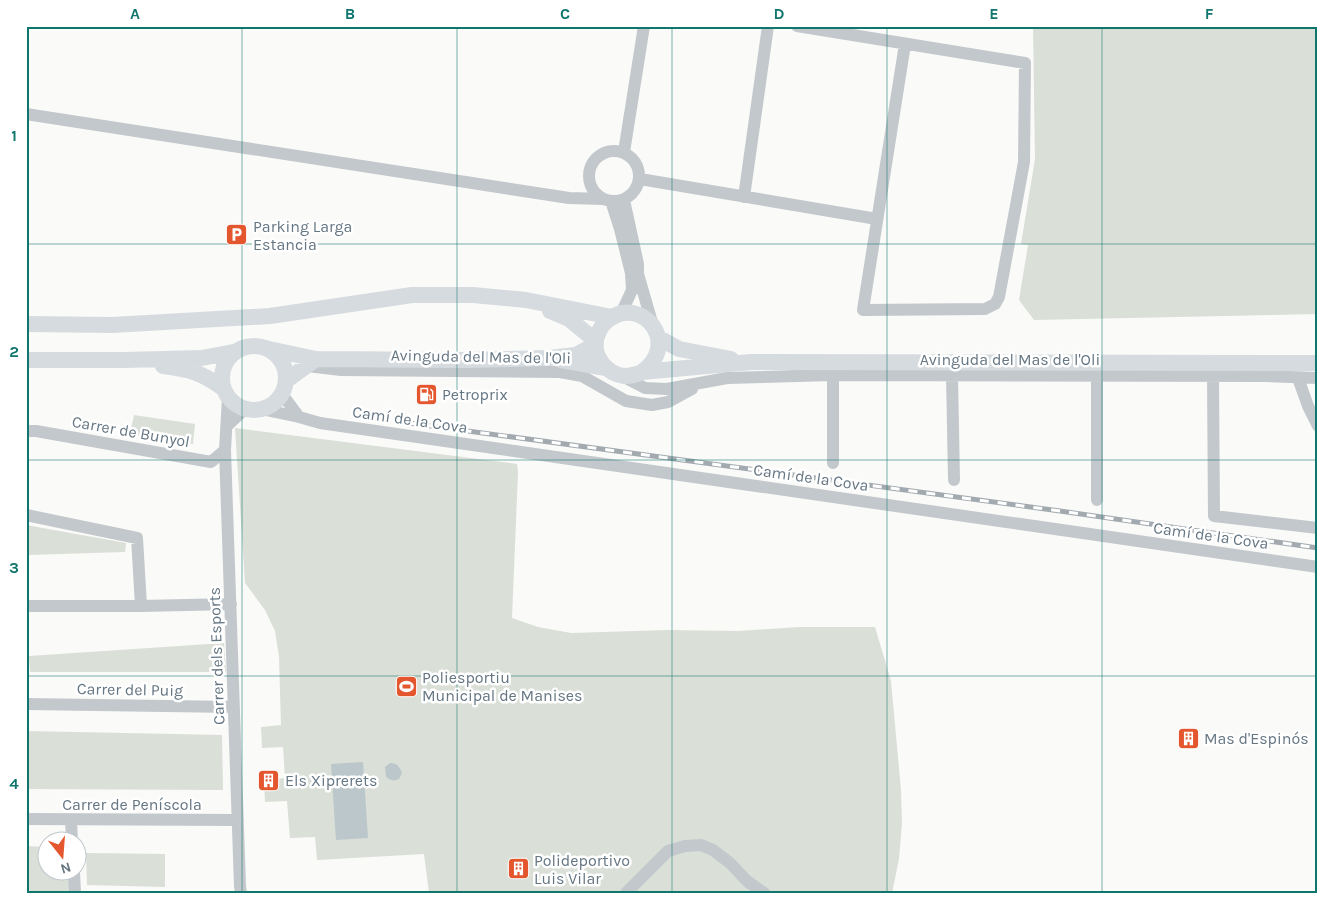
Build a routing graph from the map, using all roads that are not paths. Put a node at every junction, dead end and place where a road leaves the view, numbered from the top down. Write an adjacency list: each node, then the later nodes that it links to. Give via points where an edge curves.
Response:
1 (644, 26): 6 (street)
2 (768, 26): 9 (street)
3 (797, 26): 4 (street)
4 (905, 44): 13 (street); 13 (street, via 1025,63 1024,162 999,297 995,304 985,309 863,310)
5 (26, 114): 10 (street)
6 (624, 152): 7 (street, via 615,150 598,156 592,163); 8 (street, via 637,163)
7 (589, 180): 10 (street); 11 (street, via 596,194)
8 (640, 180): 9 (street); 12 (street, via 632,195)
9 (744, 197): 13 (street)
10 (569, 198): 11 (street)
11 (607, 200): 12 (street); 15 (street, via 620,229 631,274 632,290)
12 (624, 200): 17 (street, via 638,274)
13 (878, 219)
14 (526, 300): 15 (main road); 16 (main road, via 473,295 412,295 270,316 112,325); 18 (main road, via 569,319)
15 (616, 315): 17 (main road, via 639,315); 18 (main road, via 604,323)
16 (26, 324)
17 (656, 332): 25 (main road, via 680,349); 28 (main road, via 659,348 656,358)
18 (596, 343): 21 (main road, via 576,355); 27 (main road, via 600,361)
19 (269, 349): 20 (main road, via 247,345); 24 (main road); 37 (main road, via 282,362)
20 (233, 352): 23 (main road, via 202,358); 38 (main road, via 221,373)
21 (549, 358): 24 (main road); 27 (main road)
22 (26, 360): 23 (main road)
23 (124, 360): 38 (main road, via 194,372 210,378)
24 (311, 362): 36 (street, Avinguda del Mas de l'Oli, via 341,370 560,372 582,376 626,401 652,405 668,402); 37 (main road)
25 (751, 362): 26 (main road); 28 (main road)
26 (1318, 363)
27 (606, 368): 31 (main road)
28 (642, 372): 31 (main road)
29 (833, 375): 32 (street, Avinguda del Mas de l'Oli); 36 (street, Avinguda del Mas de l'Oli, via 727,378); 46 (street)
30 (1097, 375): 32 (street, Avinguda del Mas de l'Oli); 33 (street, Avinguda del Mas de l'Oli); 48 (street)
31 (622, 376): 36 (street, Avinguda del Mas de l'Oli, via 645,388 667,389)
32 (952, 376): 47 (street)
33 (1213, 376): 34 (street, Avinguda del Mas de l'Oli); 50 (street, via 1214,516)
34 (1298, 378): 35 (street, Avinguda del Mas de l'Oli); 43 (street)
35 (1318, 378)
36 (703, 383)
37 (284, 387): 40 (main road, via 274,404); 41 (street)
38 (226, 393): 39 (main road); 42 (street, Carrer dels Esports)
39 (245, 409): 40 (main road); 42 (street)
40 (262, 409): 41 (street, Camí de la Cova)
41 (299, 417): 51 (street, Camí de la Cova, via 320,423)
42 (227, 426): 45 (street, Carrer dels Esports)
43 (1318, 426)
44 (26, 430): 45 (street, Carrer de Bunyol, via 211,462)
45 (226, 450): 52 (street, Carrer dels Esports)
46 (833, 463)
47 (954, 480)
48 (1097, 500)
49 (26, 515): 54 (street, via 137,538)
50 (1318, 528)
51 (1318, 567)
52 (230, 604): 54 (street); 56 (street, Carrer dels Esports)
53 (26, 606): 54 (street)
54 (141, 606)
55 (26, 704): 56 (street, Carrer del Puig)
56 (234, 707): 59 (street, Carrer dels Esports)
57 (26, 819): 58 (street, Carrer de Peníscola)
58 (71, 820): 59 (street, Carrer de Peníscola); 60 (street)
59 (238, 820): 61 (street, Carrer dels Esports)
60 (72, 832)
61 (240, 890)
62 (626, 893): 63 (street, via 668,851 701,845 714,850)
63 (764, 893)

